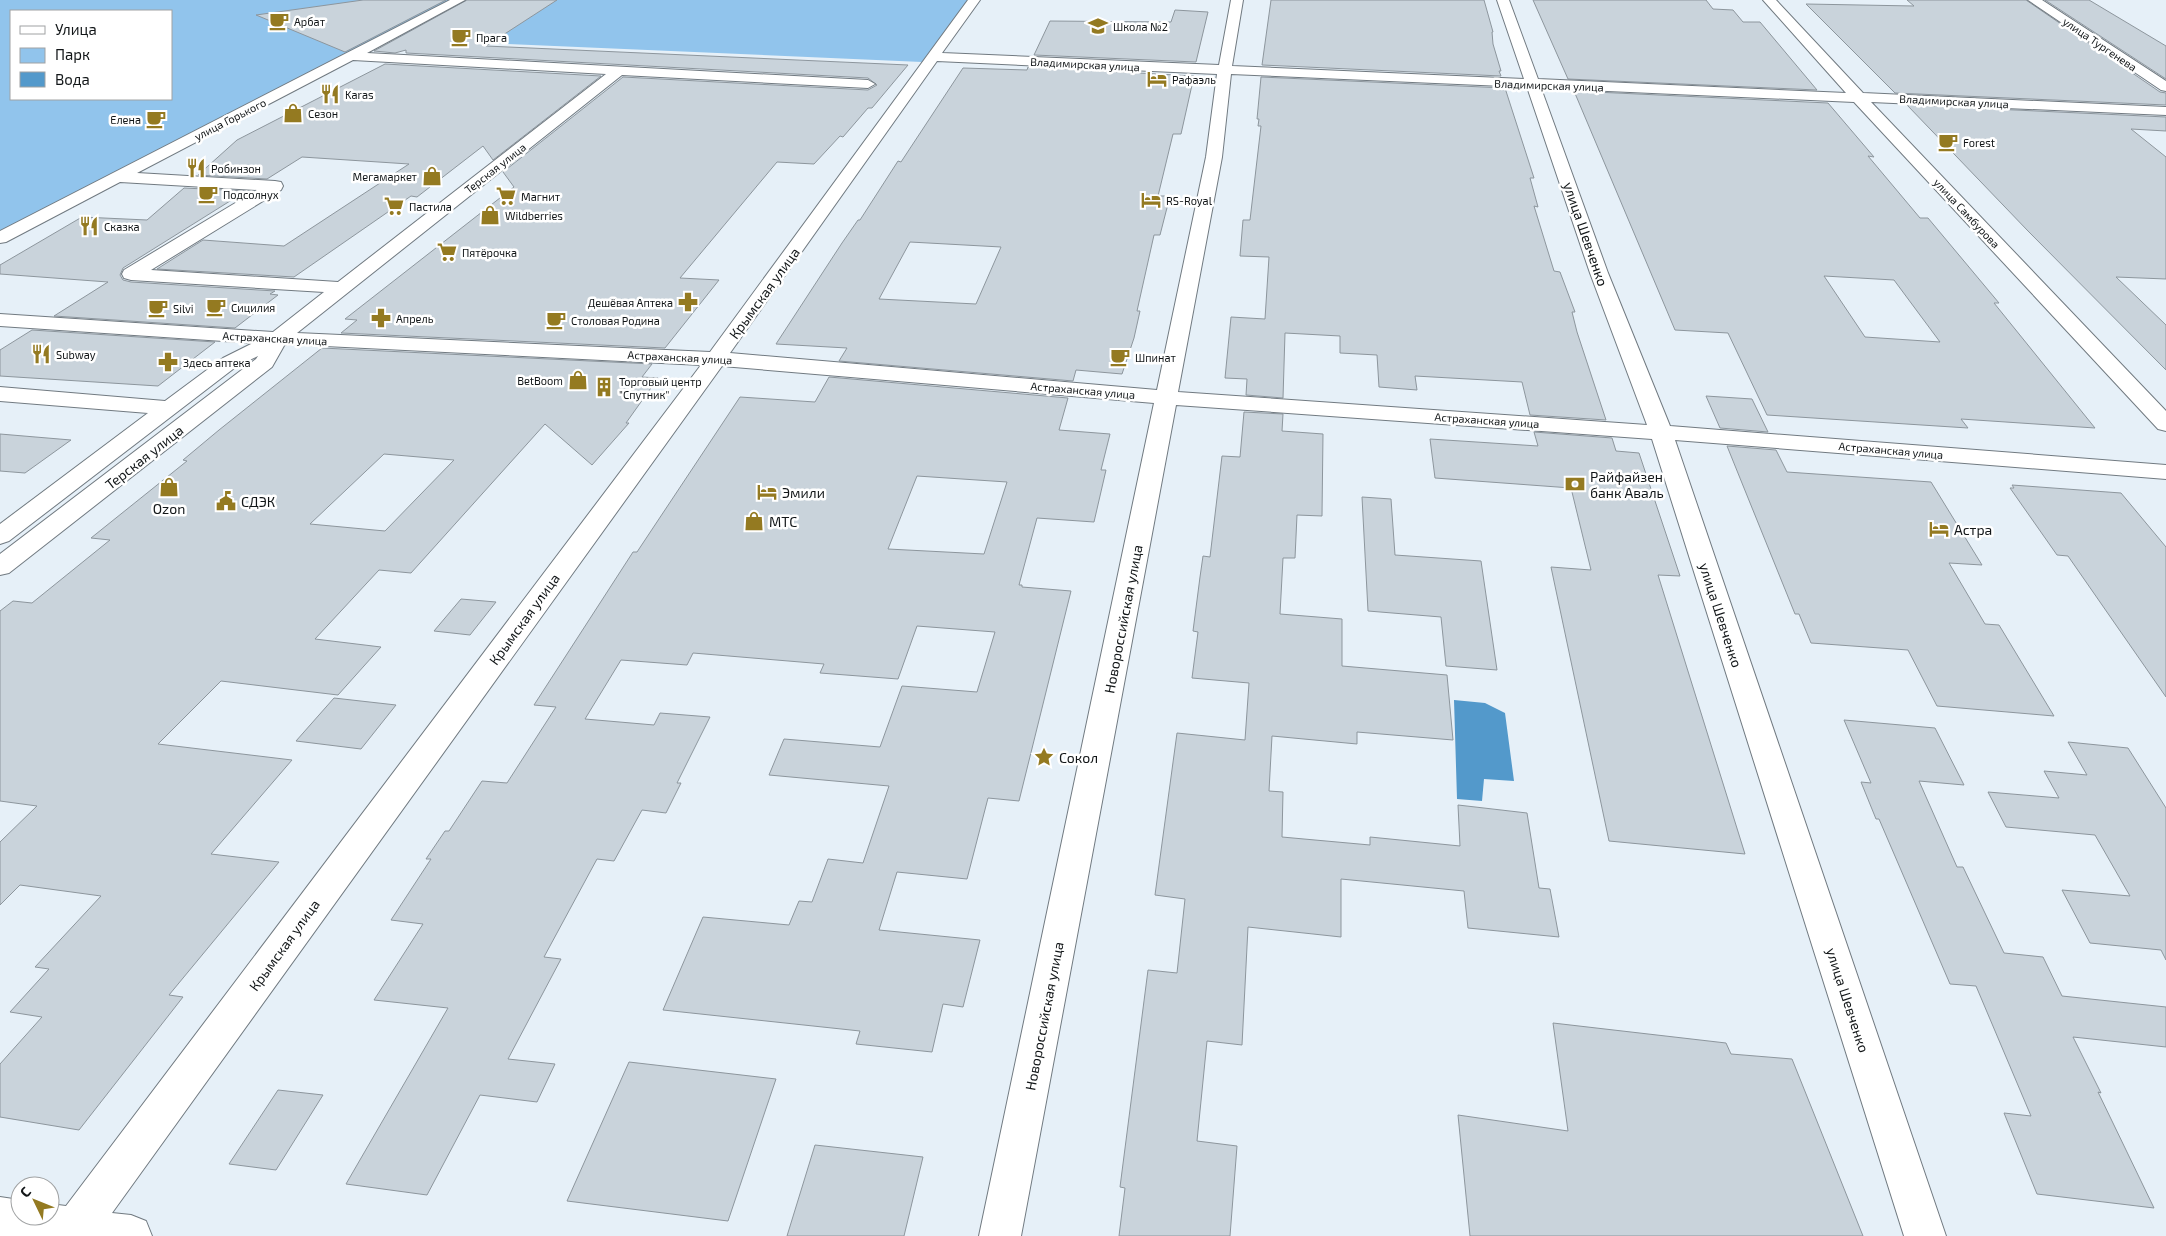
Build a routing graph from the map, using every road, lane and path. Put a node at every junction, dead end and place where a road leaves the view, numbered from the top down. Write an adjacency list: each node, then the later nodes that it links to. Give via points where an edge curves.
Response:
1 (459, 0): 7 (street, улица Горького)
2 (974, 0): 8 (street, Крымская улица)
3 (1237, 0): 9 (street, Новороссийская улица)
4 (1503, 0): 12 (street, улица Шевченко)
5 (1769, 0): 14 (street, улица Самбурова)
6 (2034, 0): 13 (street, улица Тургенева)
7 (351, 56): 10 (street); 16 (street, улица Горького)
8 (933, 57): 9 (street, Владимирская улица); 21 (street, Крымская улица)
9 (1225, 70): 12 (street, Владимирская улица); 23 (street, Новороссийская улица, via 1214,157)
10 (618, 72): 11 (street); 18 (street, Терская улица)
11 (868, 84)
12 (1534, 84): 14 (street, Владимирская улица); 26 (street, улица Шевченко, via 1599,273)
13 (2166, 87)
14 (1858, 97): 15 (street, Владимирская улица); 25 (street, улица Самбурова)
15 (2166, 111)
16 (118, 177): 17 (street, улица Горького); 18 (street, via 275,186 131,274)
17 (0, 238)
18 (343, 288): 20 (street, Терская улица)
19 (0, 320): 20 (street, Астраханская улица)
20 (278, 338): 21 (street, Астраханская улица); 24 (street, Терская улица, via 230,362); 29 (street, Терская улица, via 265,364)
21 (716, 359): 23 (street, Астраханская улица); 31 (street, Крымская улица)
22 (0, 394): 24 (street)
23 (1168, 397): 26 (street, Астраханская улица); 33 (street, Новороссийская улица)
24 (170, 408): 28 (street, Терская улица)
25 (2166, 424)
26 (1661, 432): 27 (street, Астраханская улица); 34 (street, улица Шевченко)
27 (2166, 472)
28 (0, 536)
29 (0, 567)
30 (0, 1217): 31 (street)
31 (72, 1232): 32 (street)
32 (131, 1236)
33 (1000, 1236)
34 (1925, 1236)

